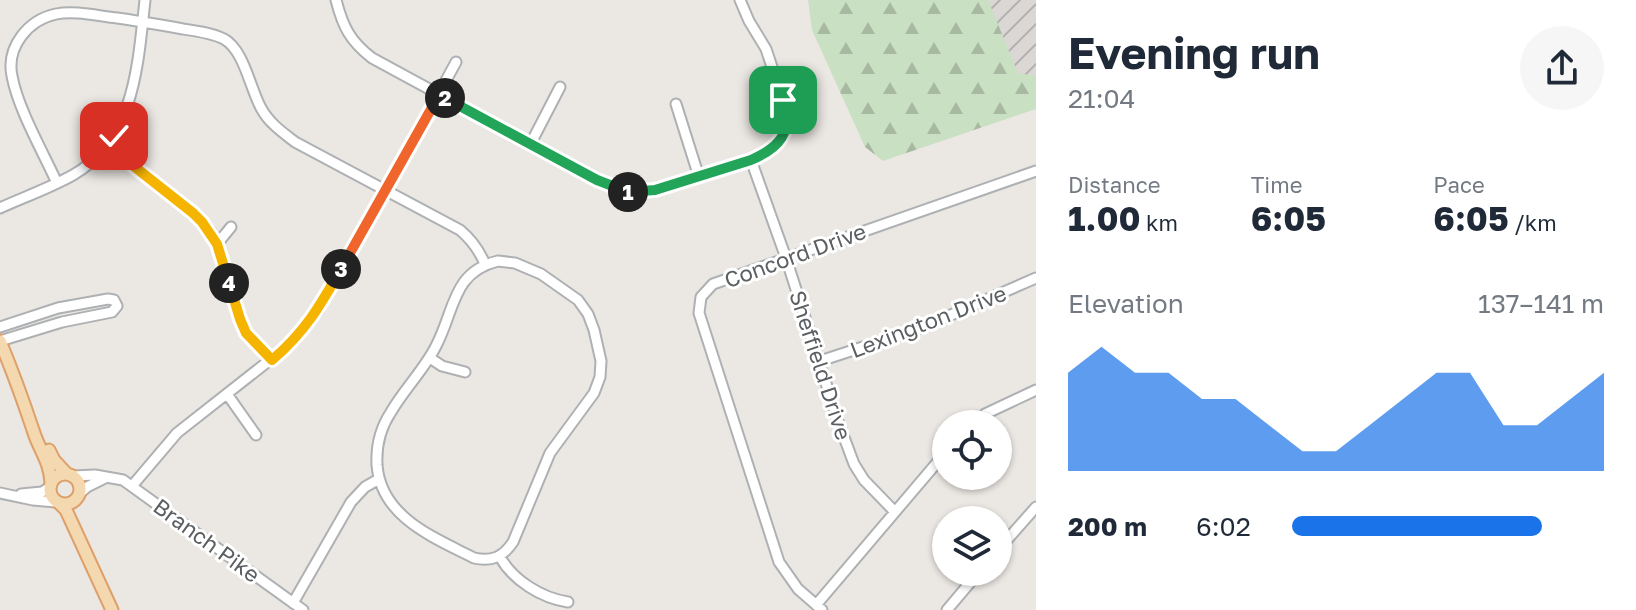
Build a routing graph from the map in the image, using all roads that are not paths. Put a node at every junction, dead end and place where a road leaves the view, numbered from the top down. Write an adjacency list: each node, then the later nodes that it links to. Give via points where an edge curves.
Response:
1 (145, 0): 4 (street)
2 (336, 0): 7 (street, via 359,48)
3 (740, 0): 11 (street, via 766,49 787,111 784,133 772,149)
4 (142, 21): 10 (street, via 130,98); 14 (street, via 58,13 37,20 19,39 12,79); 15 (street, via 227,41 275,127)
5 (456, 62): 7 (street)
6 (560, 87): 9 (street)
7 (439, 95): 9 (street); 15 (street)
8 (676, 104): 13 (street)
9 (531, 143): 13 (street, via 629,192)
10 (107, 145): 14 (street, via 85,167); 18 (street, via 193,213)
11 (751, 160): 13 (street); 19 (street, Sheffield Drive)
12 (1035, 173): 19 (street, Concord Drive)
13 (699, 177)
14 (57, 183): 16 (street)
15 (386, 191): 20 (street, via 469,237); 25 (street, via 317,312)
16 (0, 208)
17 (231, 227): 18 (street)
18 (217, 244): 25 (street, via 246,333)
19 (786, 258): 26 (street, Sheffield Drive); 51 (street, Concord Drive, via 713,284 701,297 699,313 779,562)
20 (485, 264): 24 (street, via 465,280); 46 (street, via 515,263 571,294 588,314 601,361 594,393 550,453 513,542)
21 (1036, 278): 26 (street, Lexington Drive, via 921,328)
22 (0, 327): 23 (street, via 108,299 117,306 109,313)
23 (0, 341): 28 (main road)
24 (430, 358): 27 (street); 36 (street, via 382,428)
25 (272, 360): 30 (street)
26 (820, 361): 43 (street, Sheffield Drive, via 854,464)
27 (465, 372)
28 (20, 388): 34 (main road, via 54,460); 37 (main road, via 50,466)
29 (1036, 390): 31 (street)
30 (227, 394): 32 (street); 38 (street, via 177,433)
31 (994, 410)
32 (256, 435)
33 (932, 468): 43 (street)
34 (70, 475): 35 (street, Branch Pike); 37 (main road, via 58,476); 41 (main road, via 80,484)
35 (108, 476): 38 (street, Branch Pike); 41 (street)
36 (379, 479): 46 (street, via 400,514 424,532 474,558); 50 (street, via 351,502)
37 (50, 485): 40 (street, via 39,493); 42 (main road)
38 (132, 486): 50 (street, Branch Pike)
39 (0, 493): 40 (street)
40 (14, 495): 42 (street)
41 (78, 497): 42 (main road, via 69,504); 47 (main road, via 76,514)
42 (58, 503): 47 (main road)
43 (895, 512): 51 (street)
44 (1034, 512): 45 (street)
45 (1012, 535)
46 (500, 557): 49 (street, via 530,587)
47 (93, 567): 52 (main road)
48 (967, 586): 54 (street)
49 (568, 602)
50 (293, 603): 53 (street, Branch Pike)
51 (819, 608)
52 (112, 610)
53 (303, 610)
54 (947, 610)

